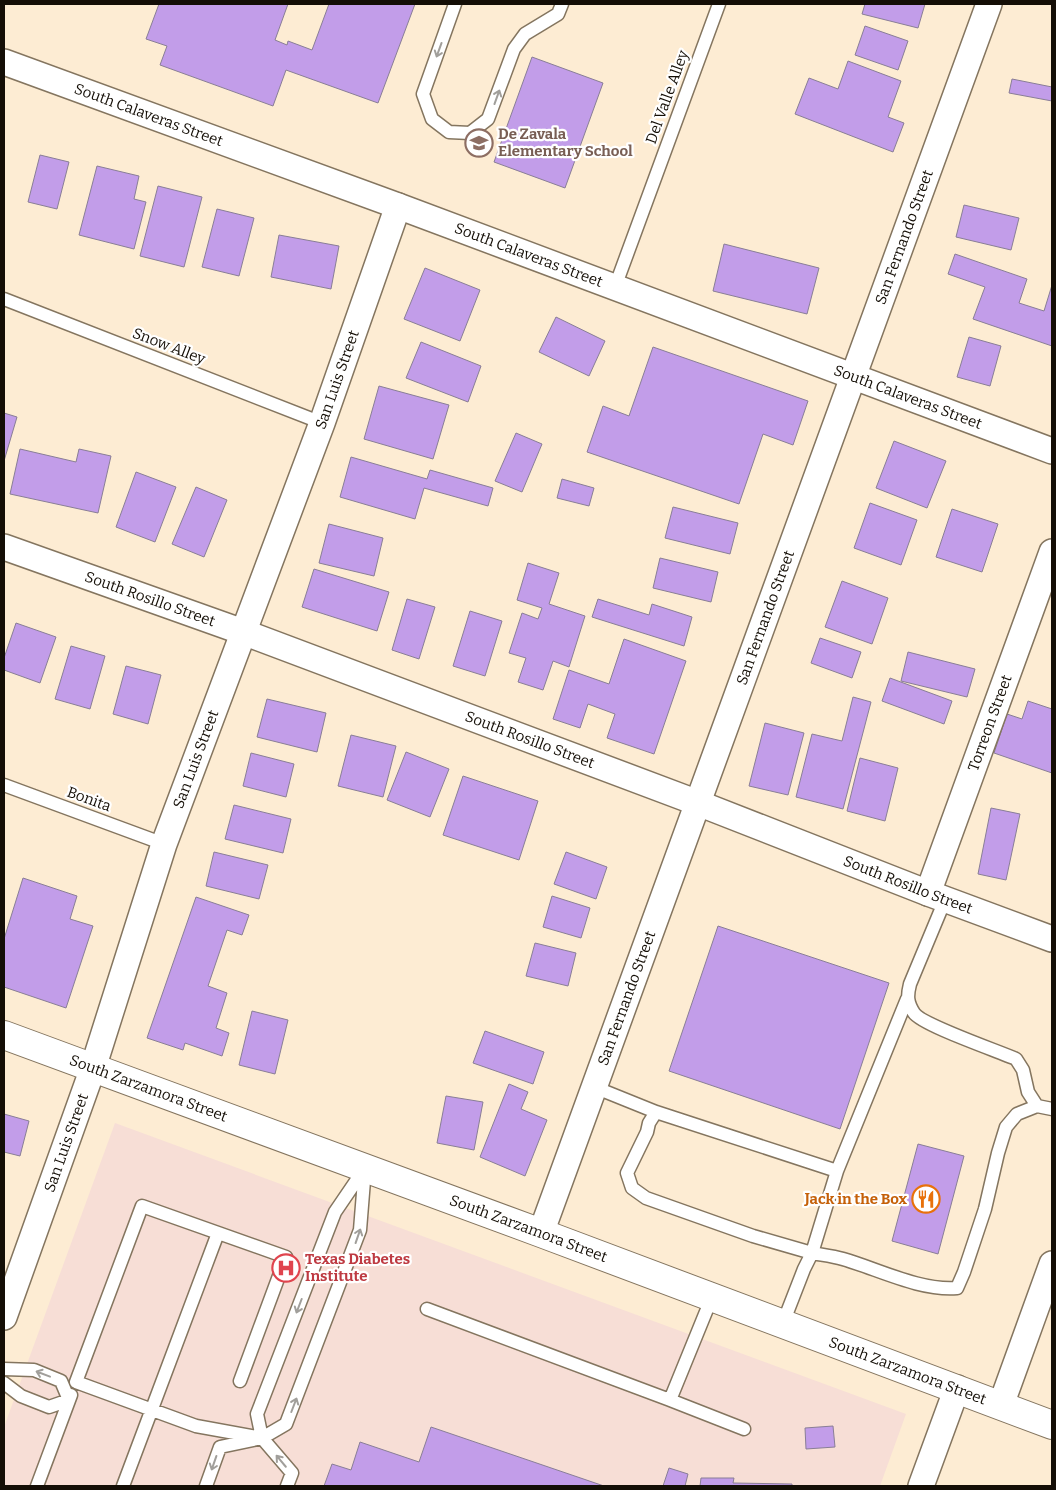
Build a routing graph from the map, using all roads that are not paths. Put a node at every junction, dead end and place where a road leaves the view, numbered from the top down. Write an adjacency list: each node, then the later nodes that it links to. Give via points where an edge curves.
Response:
1 (455, 4): 2 (lane, one-way to 2, via 423,94 432,119 449,132 470,133 488,119 514,49 525,34 558,14)
2 (562, 4)
3 (719, 4): 7 (lane, Del Valle Alley)
4 (990, 4): 9 (street, San Fernando Street)
5 (4, 62): 6 (street, South Calaveras Street)
6 (398, 206): 7 (street, South Calaveras Street); 10 (street, San Luis Street)
7 (615, 287): 9 (street, South Calaveras Street)
8 (4, 299): 10 (lane, Snow Alley)
9 (854, 376): 11 (street, South Calaveras Street); 16 (street, San Fernando Street)
10 (322, 423): 14 (street, San Luis Street)
11 (1052, 451)
12 (4, 547): 14 (street, South Rosillo Street)
13 (1052, 552): 18 (street, Torreon Street)
14 (243, 632): 16 (street, South Rosillo Street); 17 (street, San Luis Street)
15 (4, 785): 17 (lane, Bonita)
16 (698, 803): 18 (street, South Rosillo Street); 23 (street, San Fernando Street)
17 (164, 844): 22 (street, San Luis Street)
18 (937, 897): 19 (street, South Rosillo Street); 20 (lane)
19 (1052, 939)
20 (907, 999): 24 (lane, via 915,1015 932,1025 1016,1059 1023,1070 1028,1092); 28 (lane)
21 (4, 1035): 22 (main road, South Zarzamora Street)
22 (93, 1068): 27 (main road, South Zarzamora Street); 35 (street, San Luis Street)
23 (594, 1088): 26 (lane); 30 (street, San Fernando Street)
24 (1037, 1106): 25 (lane); 31 (lane, via 1017,1114 1006,1127 985,1209 957,1288 944,1289 910,1281 842,1258)
25 (1052, 1109)
26 (656, 1112): 28 (lane); 31 (lane, via 627,1173 632,1188 646,1198)
27 (365, 1168): 30 (main road, South Zarzamora Street); 48 (lane, one-way to 48, via 335,1212 257,1414); 48 (lane, one-way to 27, via 286,1424 360,1230)
28 (837, 1171): 31 (lane)
29 (218, 1233): 38 (lane, via 286,1257); 39 (lane, via 142,1206); 45 (lane)
30 (541, 1233): 33 (main road, South Zarzamora Street)
31 (812, 1253): 36 (lane)
32 (1052, 1264): 44 (street)
33 (712, 1297): 36 (main road, South Zarzamora Street); 43 (lane)
34 (427, 1309): 43 (lane)
35 (4, 1317)
36 (783, 1323): 41 (main road, South Zarzamora Street)
37 (4, 1369): 42 (lane, one-way to 37, via 61,1381 34,1370)
38 (240, 1381)
39 (76, 1382): 42 (lane); 45 (lane)
40 (4, 1383): 42 (lane, via 21,1396 49,1407)
41 (957, 1388): 44 (main road, South Zarzamora Street); 53 (street)
42 (69, 1400): 49 (lane)
43 (670, 1400): 47 (lane)
44 (1001, 1405): 46 (main road, South Zarzamora Street)
45 (152, 1410): 48 (lane, via 196,1426); 50 (lane)
46 (1052, 1425)
47 (744, 1429)
48 (262, 1438): 51 (lane, one-way to 51, via 220,1447); 52 (lane, one-way to 48, via 292,1473)
49 (37, 1486)
50 (123, 1486)
51 (206, 1486)
52 (287, 1486)
53 (922, 1486)

